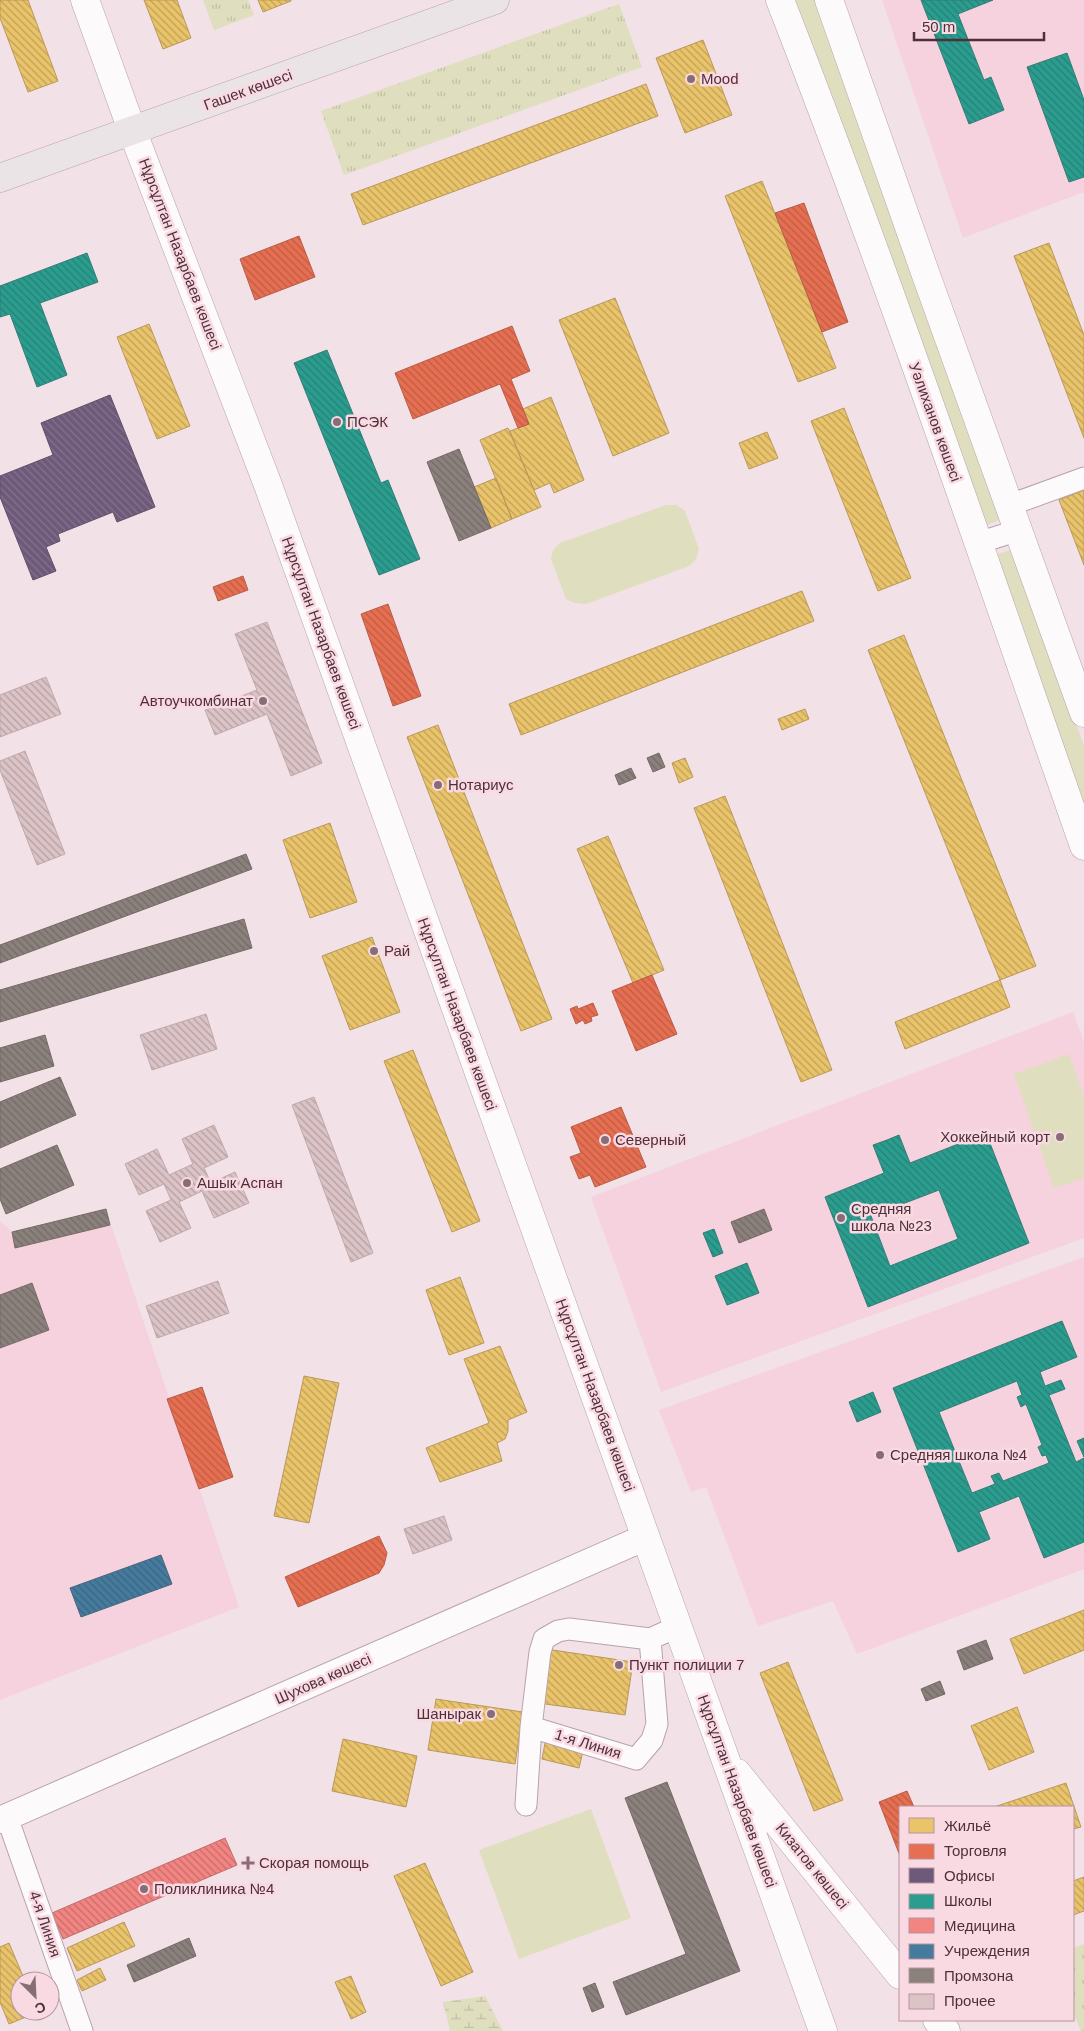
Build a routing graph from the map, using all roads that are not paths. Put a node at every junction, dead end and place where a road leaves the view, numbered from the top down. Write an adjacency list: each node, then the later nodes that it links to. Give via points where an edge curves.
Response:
1 (85, 0): 5 (main road, Нұрсұлтан Назарбаев көшесі)
2 (495, 0): 5 (main road, Гашек көшесі)
3 (780, 0): 9 (main road, Уәлиханов көшесі, via 822,106)
4 (830, 0): 8 (main road)
5 (132, 130): 6 (main road, Гашек көшесі); 12 (main road, Нұрсұлтан Назарбаев көшесі, via 268,485)
6 (0, 178)
7 (1084, 478): 8 (street)
8 (1014, 517): 9 (street); 10 (main road)
9 (978, 543): 11 (main road, Уәлиханов көшесі)
10 (1084, 713)
11 (1084, 846)
12 (646, 1537): 13 (main road, Нұрсұлтан Назарбаев көшесі); 18 (street, Шухова көшесі)
13 (679, 1626): 14 (street); 16 (main road, Нұрсұлтан Назарбаев көшесі)
14 (650, 1639): 15 (street, via 569,1629 549,1635 540,1652); 15 (street, 1-я Линия, via 657,1724 652,1740 636,1759)
15 (531, 1727): 17 (street)
16 (723, 1757): 19 (main road, Кизатов көшесі); 22 (main road, Нұрсұлтан Назарбаев көшесі)
17 (526, 1805)
18 (4, 1819): 21 (street, 4-я Линия)
19 (899, 1974)
20 (938, 2021): 23 (main road)
21 (82, 2031)
22 (823, 2031)
23 (946, 2031)

